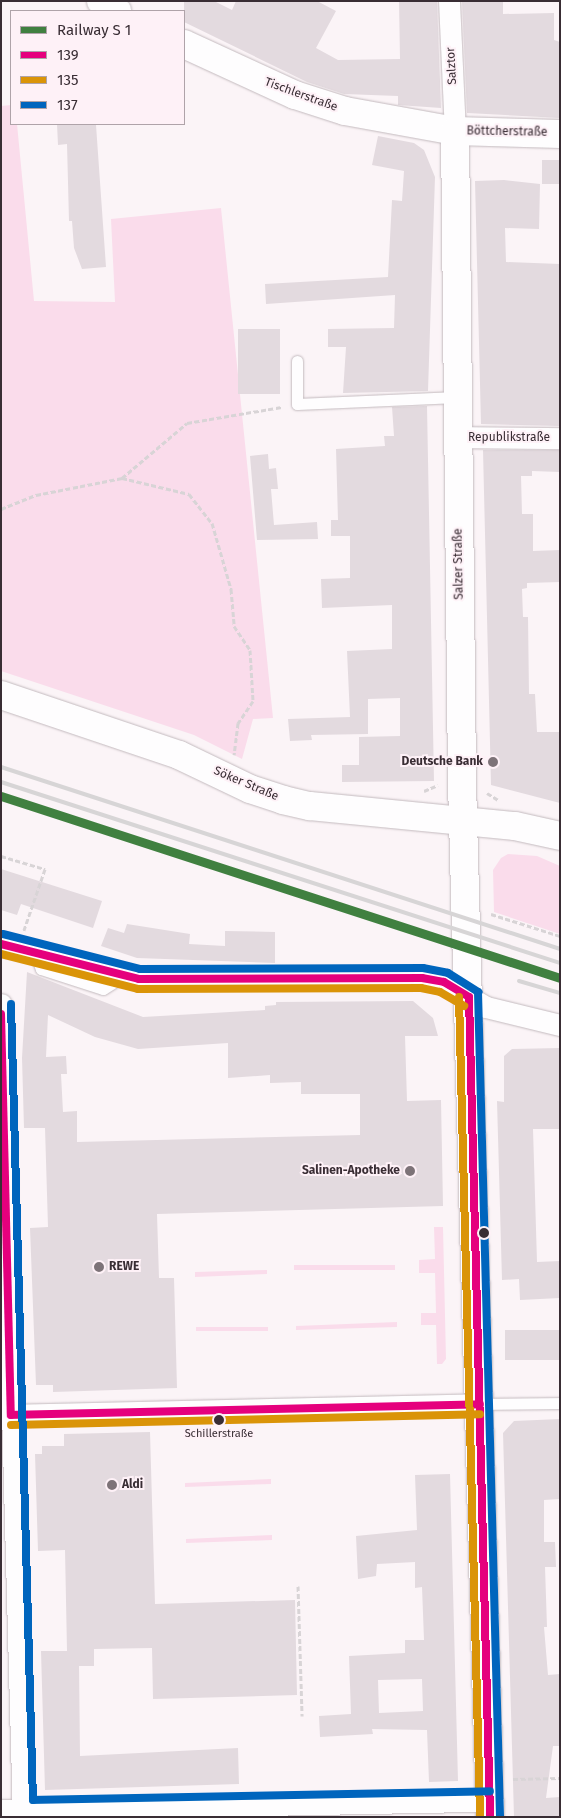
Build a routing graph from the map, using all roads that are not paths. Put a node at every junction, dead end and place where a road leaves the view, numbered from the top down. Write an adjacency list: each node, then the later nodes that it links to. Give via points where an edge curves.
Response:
1 (101, 1): 3 (street)
2 (449, 1): 5 (street, Salztor)
3 (115, 10)
4 (185, 44): 5 (street, Tischlerstraße, via 319,104 413,126)
5 (455, 131): 6 (street, Böttcherstraße); 8 (street, Salzer Straße)
6 (560, 134)
7 (297, 361): 8 (lane, via 297,404)
8 (457, 397): 9 (street, Salzer Straße)
9 (458, 437): 10 (street, Republikstraße); 12 (street, Salzer Straße)
10 (560, 438)
11 (1, 695): 12 (street, Söker Straße, via 179,755 283,800 310,806)
12 (463, 821): 13 (street, Söker Straße, via 527,828); 15 (street, Salzer Straße)
13 (560, 836)
14 (18, 948): 15 (street, via 122,977 422,978 444,982)
15 (469, 997): 17 (street, via 486,1007); 19 (street, Salzer Straße)
16 (1, 1004): 20 (street)
17 (560, 1025)
18 (560, 1403): 19 (lane)
19 (480, 1404): 20 (street); 21 (street, Salzer Straße)
20 (6, 1415): 23 (street)
21 (490, 1799): 23 (street)
22 (1, 1810): 23 (street)
23 (23, 1814)

